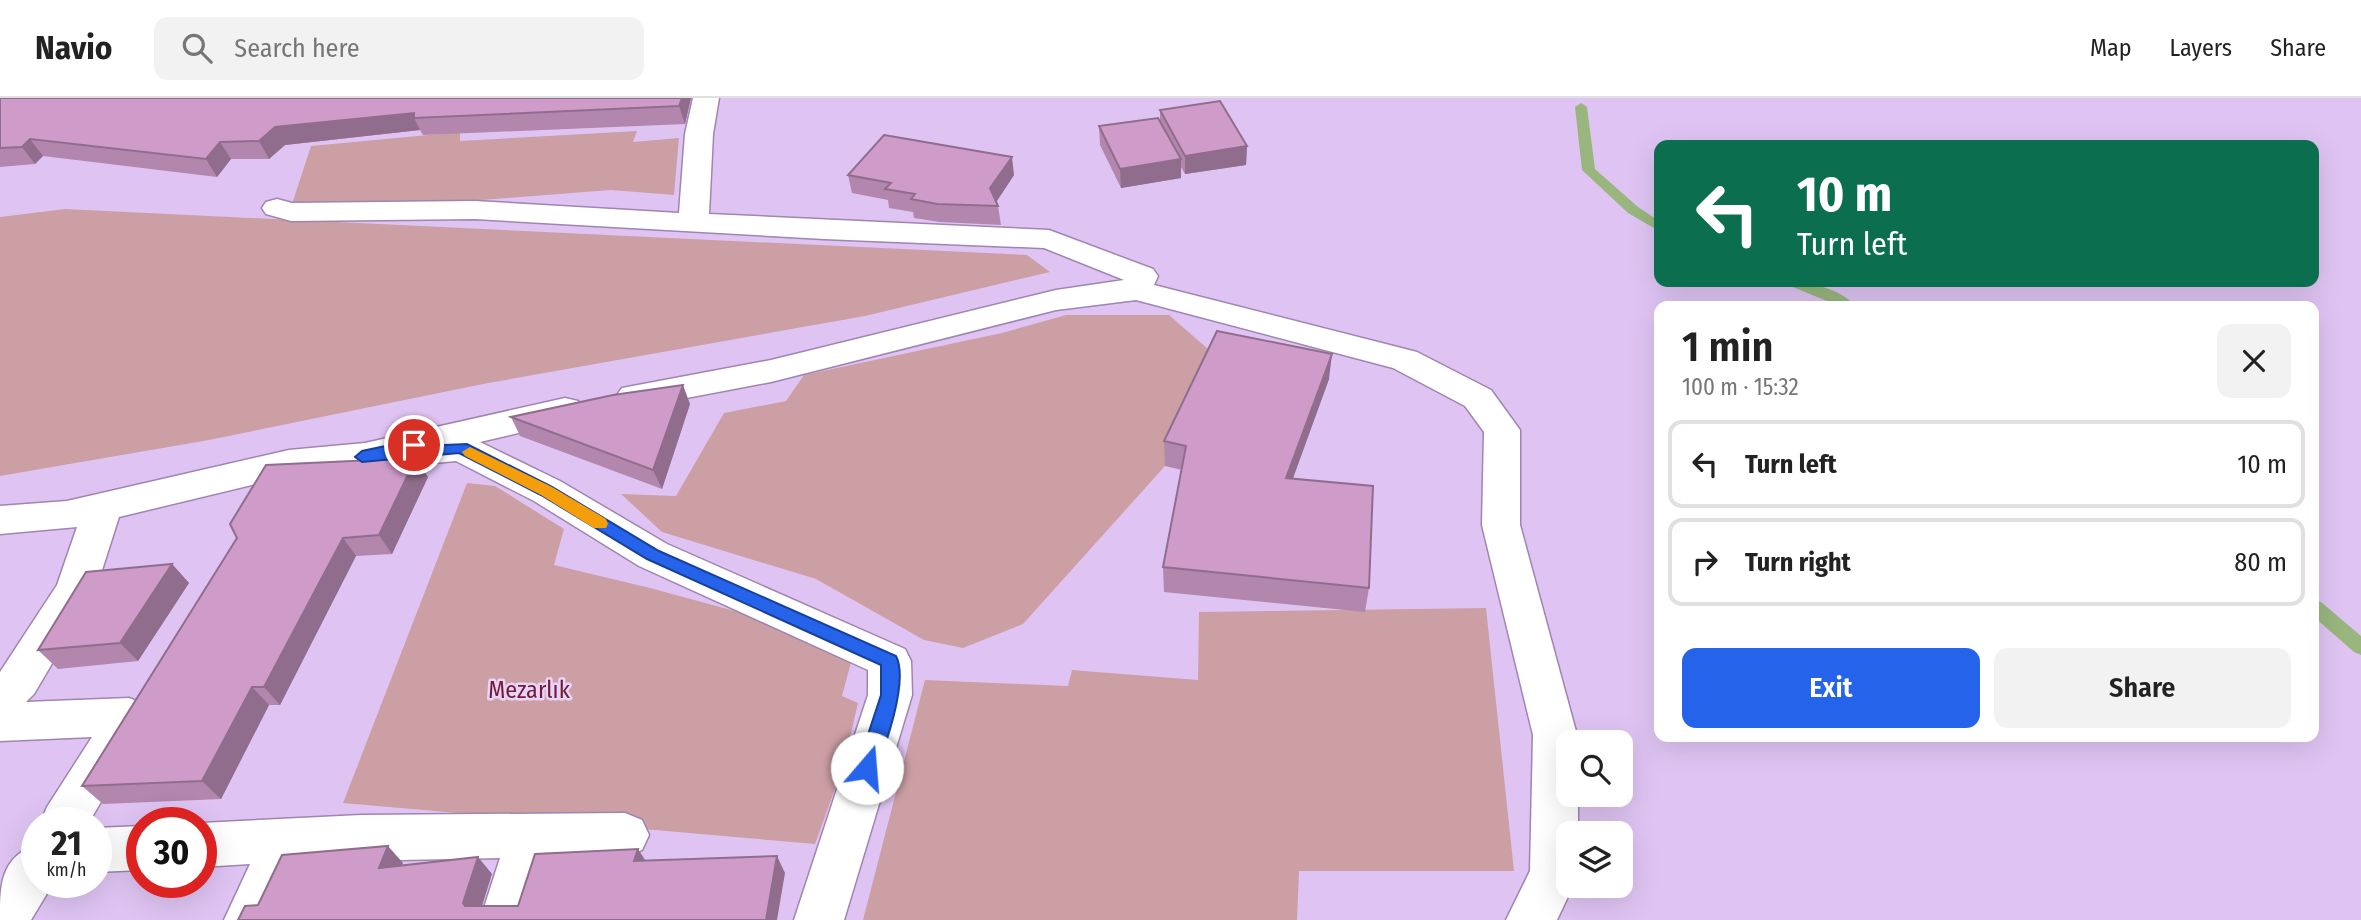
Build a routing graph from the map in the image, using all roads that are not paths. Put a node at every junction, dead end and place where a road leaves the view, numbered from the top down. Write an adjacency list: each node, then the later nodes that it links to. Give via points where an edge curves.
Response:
1 (706, 98): 3 (street)
2 (277, 208): 3 (street, via 291,212 475,211)
3 (693, 223): 4 (street, via 1049,239 1142,276)
4 (1136, 290): 5 (street, via 1056,300 771,371 601,402); 20 (street, via 1405,360 1478,398 1502,430 1501,525 1555,735 1554,873)
5 (362, 457): 6 (street, via 289,463); 19 (street, via 461,448 547,491 653,555 890,661 890,695)
6 (103, 507): 7 (street); 8 (street, via 76,589 19,681)
7 (0, 520)
8 (0, 701)
9 (0, 722): 10 (street, via 140,700)
10 (73, 807)
11 (625, 835): 12 (street)
12 (531, 837): 13 (street); 18 (street)
13 (286, 841): 14 (street); 17 (street)
14 (217, 844)
15 (21, 891): 16 (street)
16 (3, 920)
17 (249, 920)
18 (505, 920)
19 (820, 920)
20 (1531, 920)

